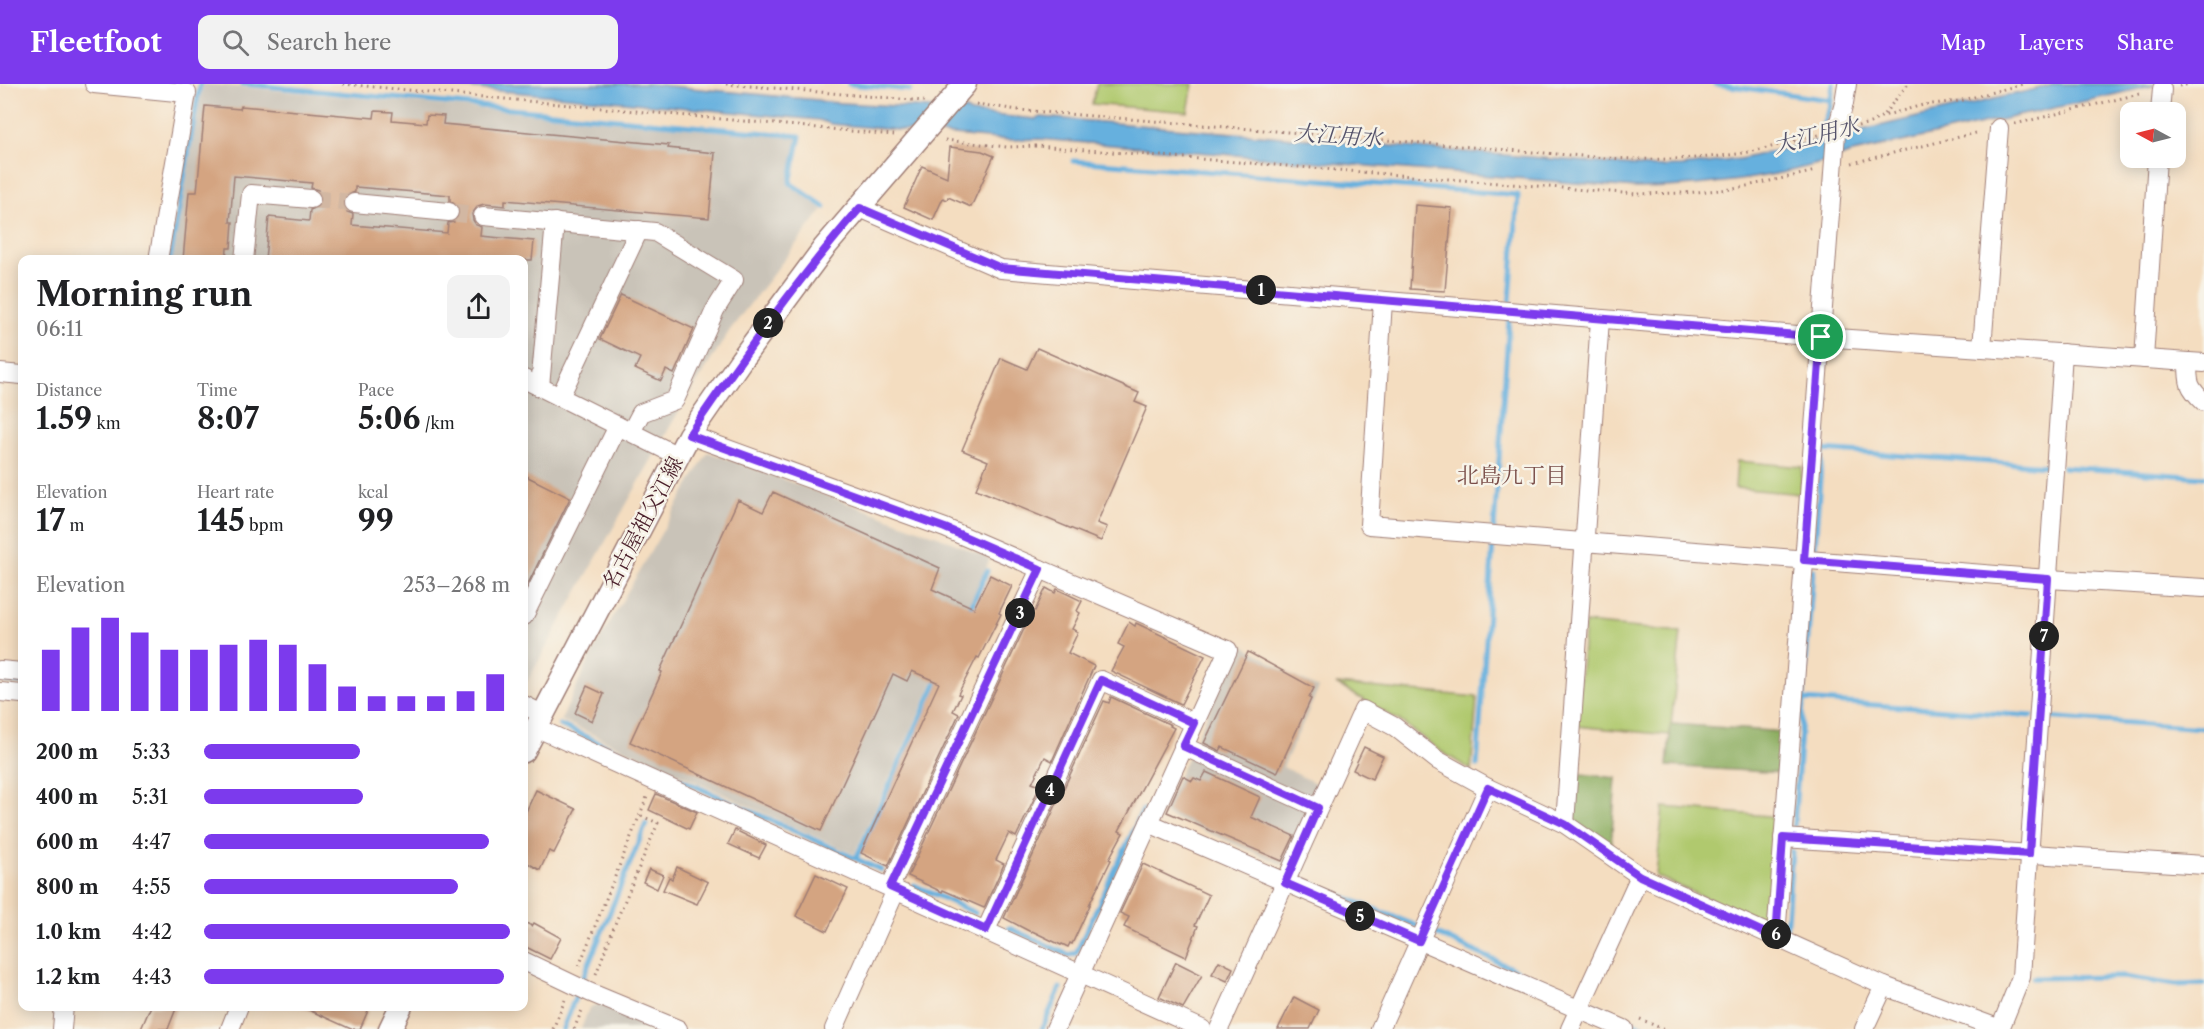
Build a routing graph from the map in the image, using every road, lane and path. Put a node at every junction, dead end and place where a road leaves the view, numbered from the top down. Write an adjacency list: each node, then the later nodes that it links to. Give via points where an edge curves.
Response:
1 (94, 84): 24 (street, via 187,93)
2 (343, 84): 14 (path)
3 (726, 84): 9 (path, via 912,101)
4 (1847, 84): 13 (street)
5 (1908, 84): 11 (path)
6 (2023, 84): 11 (path)
7 (2191, 84): 8 (path)
8 (2162, 89): 10 (street); 12 (path)
9 (954, 97): 13 (path, via 1018,110 1649,160 1739,154); 14 (main road, 名古屋祖父江線)
10 (2161, 102)
11 (1883, 116): 13 (path)
12 (1999, 128): 15 (path); 29 (street)
13 (1836, 132): 15 (street)
14 (921, 136): 15 (path, via 1007,147 1037,146 1636,194 1733,189); 19 (main road, 名古屋祖父江線)
15 (1833, 166): 28 (street)
16 (2156, 168): 31 (street)
17 (311, 199): 25 (street, via 251,194)
18 (354, 203): 20 (street)
19 (860, 208): 26 (street, via 1001,268); 39 (main road, 名古屋祖父江線, via 825,248)
20 (449, 212)
21 (483, 216): 22 (street)
22 (555, 222): 23 (street); 35 (street)
23 (639, 230): 36 (street); 38 (street, via 655,232 734,280 715,310 675,400 641,413)
24 (159, 255)
25 (244, 255)
26 (1383, 301): 27 (street); 41 (street, via 1369,525)
27 (1600, 319): 28 (street); 41 (street)
28 (1821, 337): 29 (street); 42 (street)
29 (1982, 348): 30 (street)
30 (2063, 353): 31 (street); 44 (street)
31 (2144, 359): 32 (street)
32 (2196, 362): 37 (street, via 2188,381)
33 (0, 373): 34 (street)
34 (18, 375)
35 (532, 383): 36 (street)
36 (560, 397): 38 (street)
37 (2204, 402)
38 (625, 429): 40 (street); 46 (street)
39 (689, 435): 40 (main road, 名古屋祖父江線); 43 (street, via 945,528)
40 (678, 456): 51 (main road, 名古屋祖父江線)
41 (1584, 542): 42 (street); 60 (street)
42 (1804, 560): 44 (street); 61 (street)
43 (1040, 569): 52 (street, via 1228,650); 66 (street)
44 (2048, 579): 45 (street); 62 (street)
45 (2204, 588)
46 (528, 609)
47 (0, 670): 48 (street)
48 (18, 672)
49 (0, 692): 50 (street)
50 (18, 694)
51 (533, 715): 53 (main road, 名古屋祖父江線); 55 (street)
52 (1194, 723): 54 (street); 67 (street, via 1101,680)
53 (528, 735)
54 (1183, 746): 57 (street); 59 (street)
55 (653, 780): 58 (path); 66 (street)
56 (1488, 788): 57 (street, via 1437,760 1395,727 1363,710); 60 (street); 69 (street)
57 (1318, 808): 65 (street)
58 (639, 815): 72 (path); 74 (path, via 658,823)
59 (1149, 823): 65 (street); 71 (street)
60 (1565, 824): 64 (street)
61 (1783, 838): 62 (street); 68 (street)
62 (2029, 854): 63 (street); 92 (street, via 2021,976)
63 (2204, 865)
64 (1640, 876): 68 (street); 75 (street)
65 (1285, 883): 69 (street); 87 (street)
66 (893, 889): 67 (street); 84 (street)
67 (986, 930): 71 (street)
68 (1776, 938): 73 (street)
69 (1419, 941): 75 (street); 88 (street)
70 (528, 963): 72 (street)
71 (1080, 973): 85 (street); 86 (street)
72 (572, 984): 74 (street); 82 (path)
73 (1884, 986): 91 (street); 92 (street)
74 (589, 992): 83 (street)
75 (1579, 1009): 89 (street); 90 (street)
76 (64, 1011): 79 (street)
77 (237, 1011): 80 (street)
78 (399, 1011): 81 (main road)
79 (62, 1029)
80 (230, 1029)
81 (390, 1029)
82 (553, 1029)
83 (678, 1029)
84 (834, 1029)
85 (1055, 1029)
86 (1202, 1029)
87 (1219, 1029)
88 (1380, 1029)
89 (1570, 1029)
90 (1624, 1029)
91 (1864, 1029)
92 (2000, 1029)

